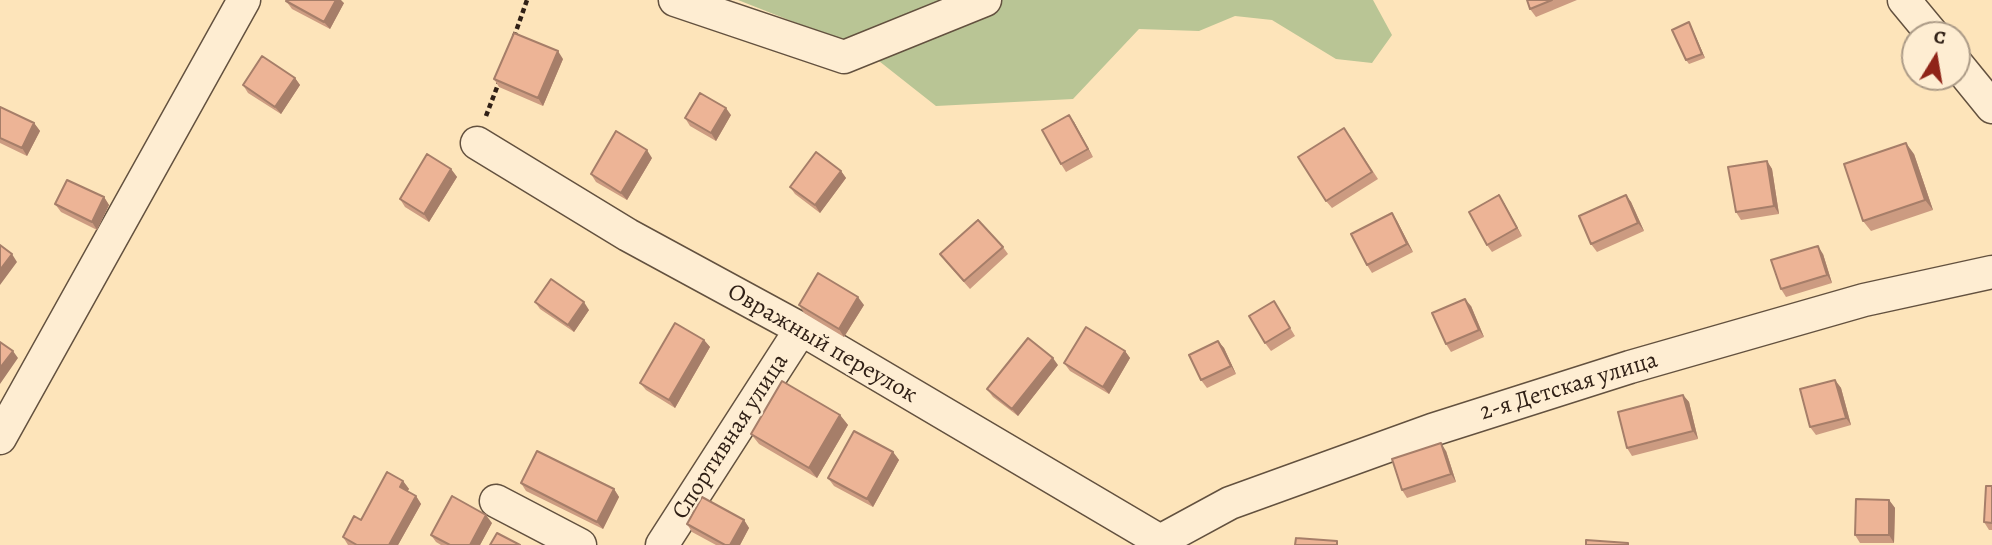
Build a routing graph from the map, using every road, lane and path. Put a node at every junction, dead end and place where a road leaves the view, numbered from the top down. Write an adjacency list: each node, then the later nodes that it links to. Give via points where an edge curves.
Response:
1 (244, 0): 14 (street)
2 (527, 0): 7 (path)
3 (675, 0): 4 (street, via 844,57)
4 (985, 0)
5 (1904, 0): 6 (street)
6 (1921, 21)
7 (513, 39)
8 (500, 78): 11 (path)
9 (1971, 81): 10 (street)
10 (1992, 107)
11 (477, 144): 13 (street, Овражный переулок, via 628,235)
12 (1992, 272): 16 (street, 2-я Детская улица, via 1838,307 1432,430 1230,503)
13 (801, 329): 16 (street, Овражный переулок); 18 (street, Спортивная улица)
14 (0, 438)
15 (496, 500): 17 (street)
16 (1163, 543)
17 (580, 545)
18 (662, 545)

